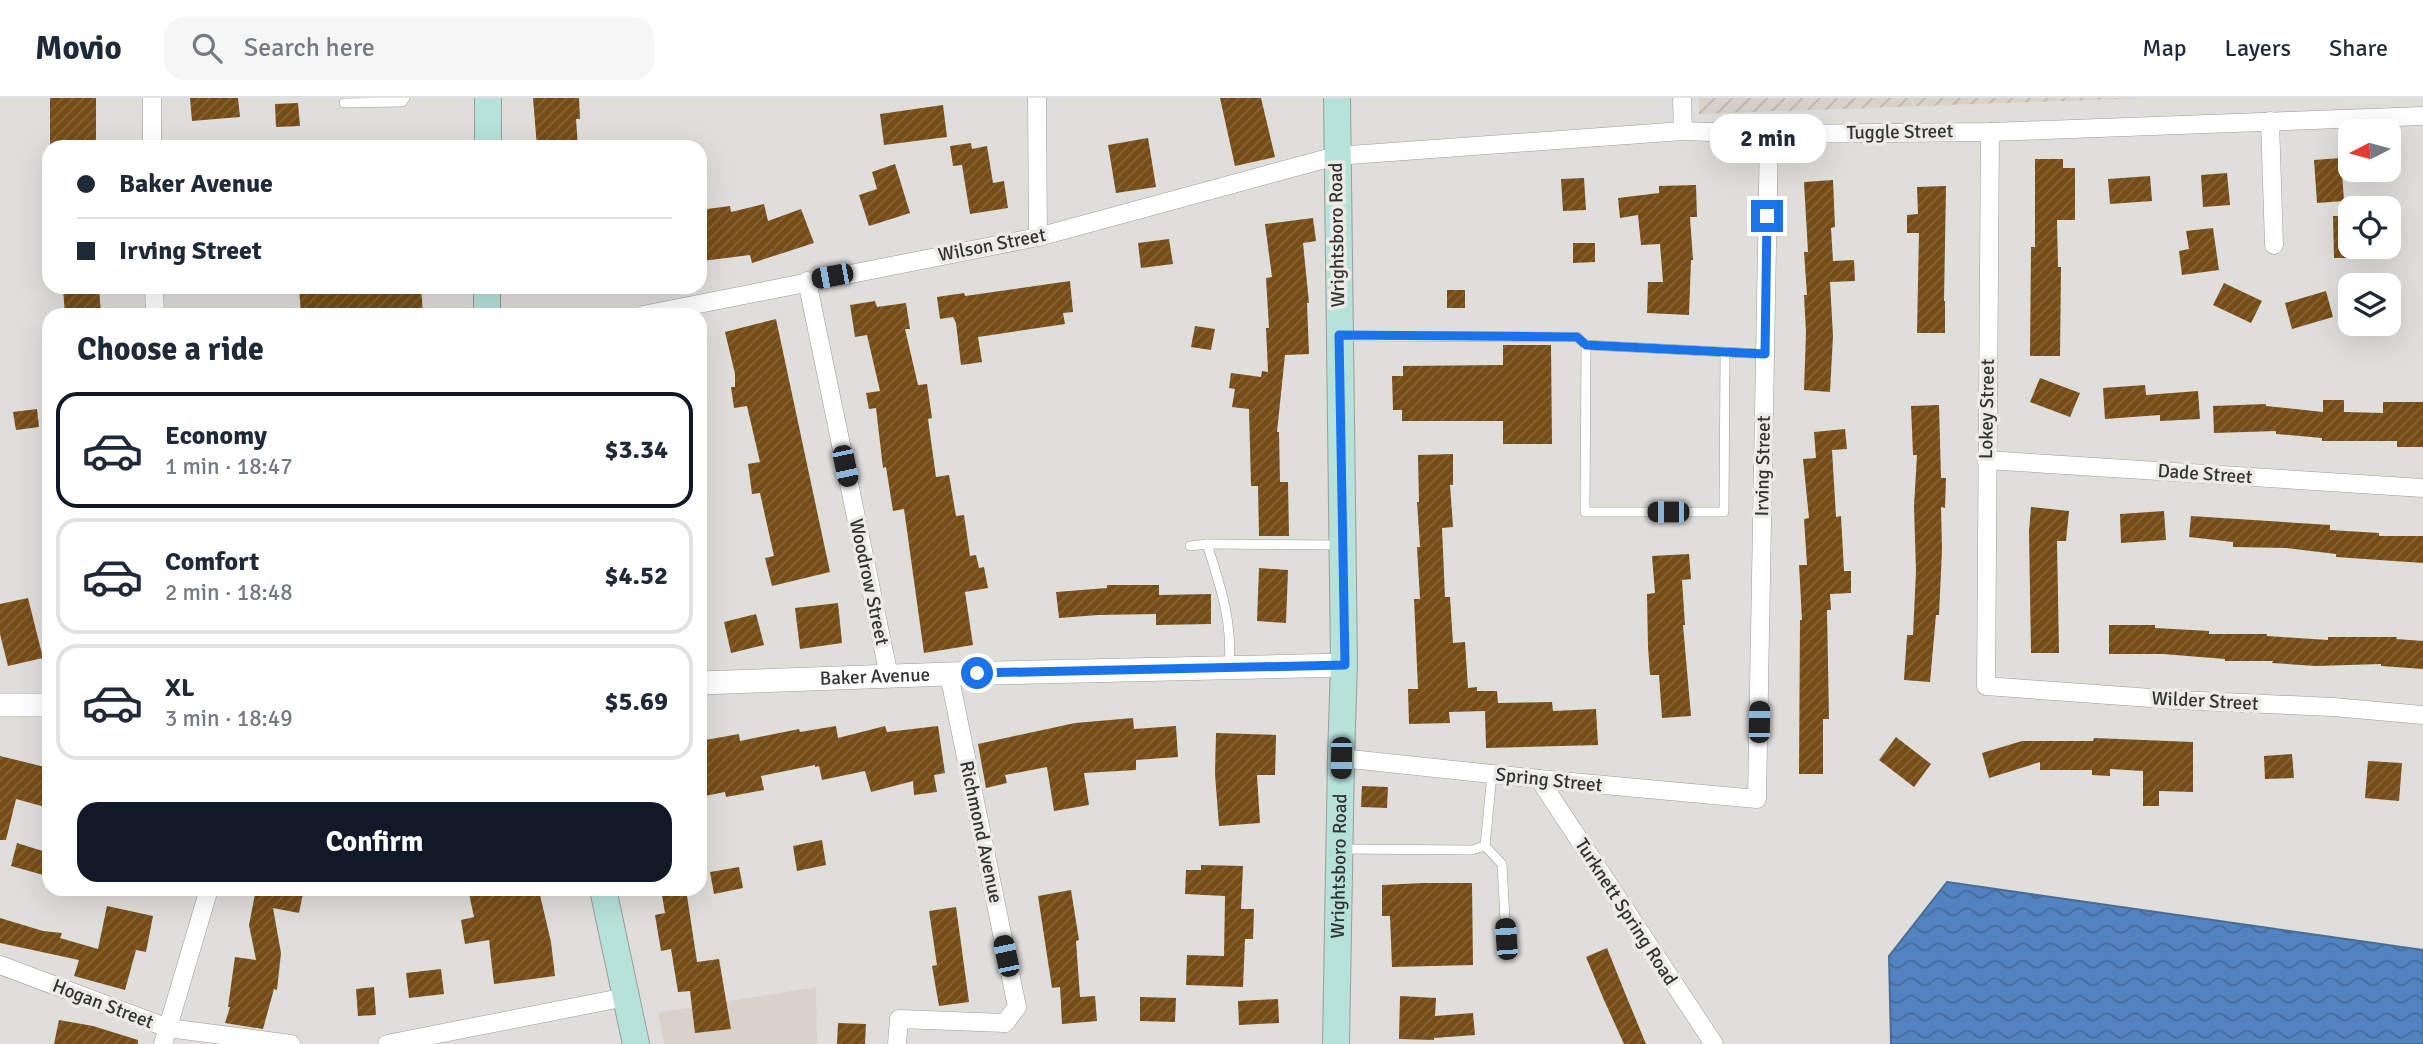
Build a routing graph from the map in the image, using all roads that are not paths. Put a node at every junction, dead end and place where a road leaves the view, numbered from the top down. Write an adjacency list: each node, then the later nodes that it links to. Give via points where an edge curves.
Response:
1 (152, 98): 13 (street)
2 (405, 98): 7 (lane, via 402,102)
3 (488, 98): 14 (main road)
4 (1037, 98): 16 (street)
5 (1337, 98): 15 (main road, Wrightsboro Road)
6 (1682, 98): 10 (street)
7 (344, 103)
8 (2423, 116): 9 (street, Tuggle Street)
9 (2270, 121): 11 (street, Tuggle Street); 17 (street)
10 (1683, 131): 12 (street, Tuggle Street); 15 (street, Tuggle Street)
11 (1990, 132): 12 (street, Tuggle Street); 24 (street, Lokey Street)
12 (1769, 134): 23 (street, Irving Street)
13 (152, 140)
14 (488, 140)
15 (1336, 156): 16 (street, Wilson Street); 20 (main road, Wrightsboro Road)
16 (1038, 237): 18 (street, Wilson Street)
17 (2274, 245)
18 (807, 281): 19 (street, Wilson Street); 32 (street, Woodrow Street)
19 (677, 308)
20 (1339, 335): 21 (lane, via 1577,337); 27 (main road, Wrightsboro Road)
21 (1586, 345): 22 (lane); 22 (lane, via 1585,512 1724,512)
22 (1725, 353): 23 (lane)
23 (1765, 354): 41 (street, Irving Street)
24 (1986, 460): 25 (street, Dade Street); 34 (street, Lokey Street)
25 (2423, 488)
26 (1207, 544): 27 (lane); 28 (lane); 30 (lane, via 1226,600)
27 (1343, 545): 29 (main road, Wrightsboro Road)
28 (1190, 546)
29 (1345, 665): 30 (street, Baker Avenue); 38 (main road, Wrightsboro Road)
30 (1229, 667): 31 (street, Baker Avenue)
31 (949, 674): 32 (street, Baker Avenue); 53 (street, Richmond Avenue, via 1017,1007 1005,1023 899,1019)
32 (889, 676): 33 (street, Baker Avenue)
33 (707, 683)
34 (1986, 685): 37 (street, Wilder Street)
35 (0, 705): 36 (street)
36 (42, 705)
37 (2423, 715)
38 (1341, 758): 39 (street, Spring Street); 43 (main road, Wrightsboro Road)
39 (1492, 774): 40 (street, Spring Street); 42 (lane)
40 (1539, 779): 41 (street, Spring Street); 55 (street, Turknett Spring Road)
41 (1757, 799)
42 (1485, 846): 43 (lane, via 1472,850); 46 (lane, via 1502,864)
43 (1339, 849): 54 (main road, Wrightsboro Road)
44 (207, 896): 49 (street)
45 (604, 896): 48 (main road)
46 (1506, 939)
47 (0, 965): 49 (street, Hogan Street)
48 (626, 997): 51 (street); 52 (main road)
49 (166, 1036): 50 (street, Hogan Street)
50 (291, 1044)
51 (387, 1044)
52 (636, 1044)
53 (897, 1044)
54 (1336, 1044)
55 (1713, 1044)

